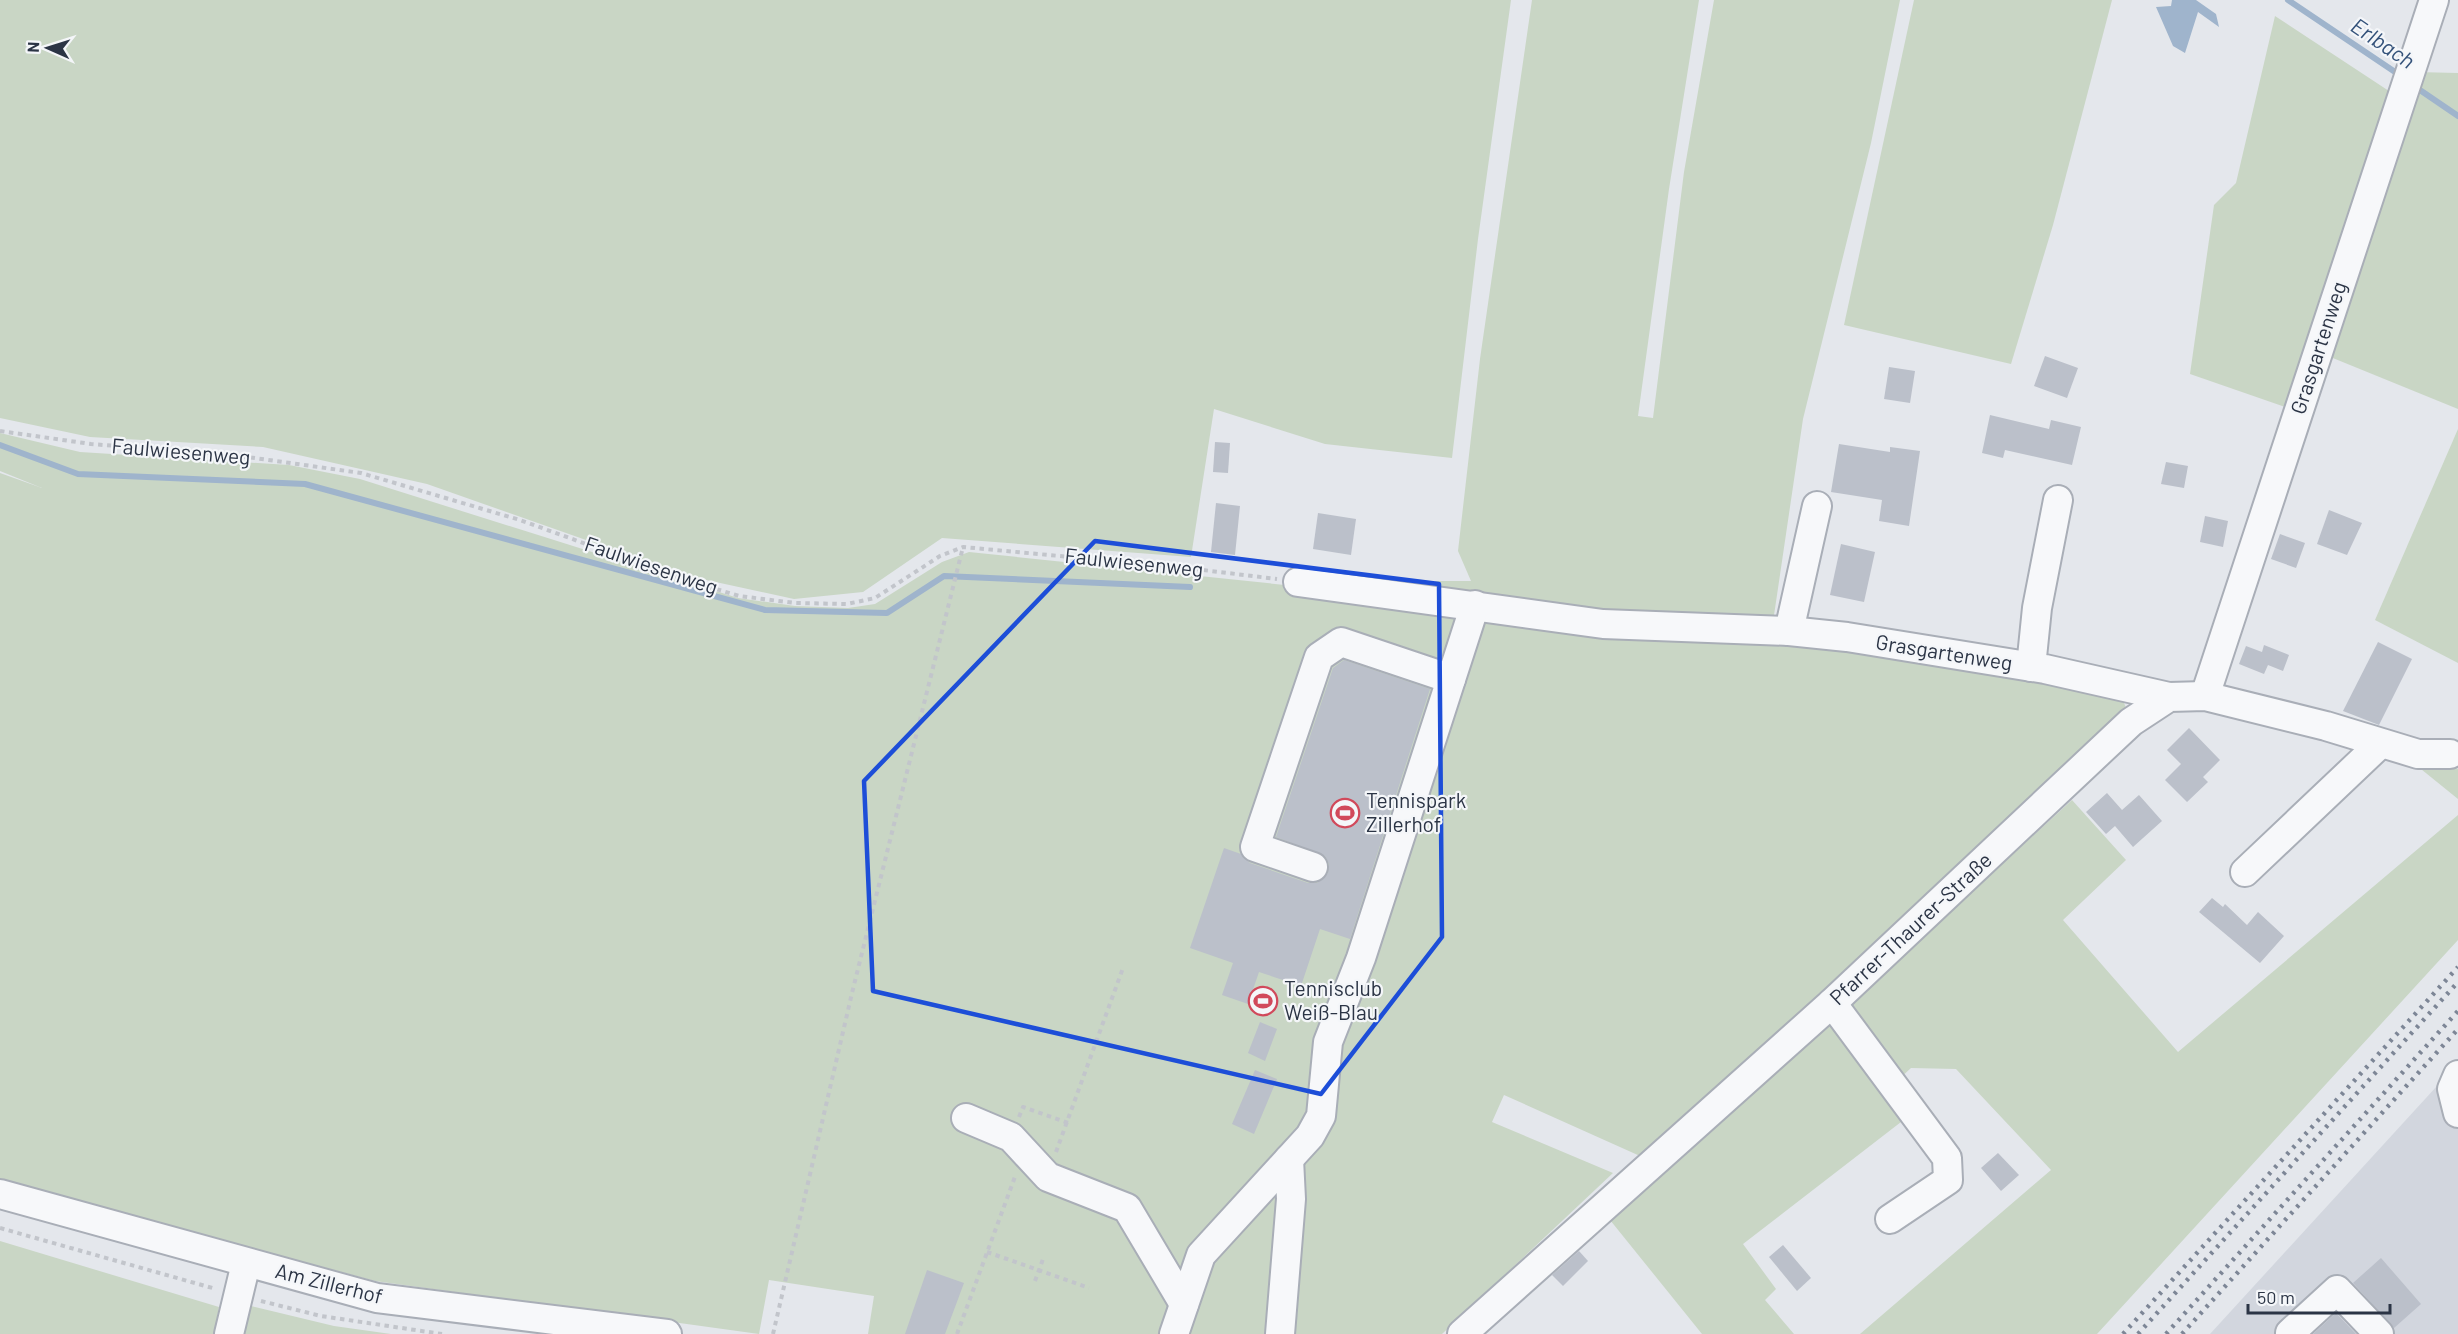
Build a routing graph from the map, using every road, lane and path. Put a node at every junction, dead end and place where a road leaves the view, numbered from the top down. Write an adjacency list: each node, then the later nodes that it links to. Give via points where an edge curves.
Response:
1 (2434, 0): 11 (street, Grasgartenweg)
2 (0, 431): 5 (path, Faulwiesenweg, via 361,473 520,520 739,596 795,603 848,604 875,598 940,556)
3 (2058, 500): 9 (street, via 2037,608)
4 (1817, 506): 8 (street)
5 (963, 547): 6 (path, Faulwiesenweg); 36 (path, via 852,993)
6 (1298, 582): 7 (street, Grasgartenweg)
7 (1475, 605): 8 (street, Grasgartenweg, via 1603,624); 10 (street)
8 (1789, 631): 9 (street, Grasgartenweg)
9 (2031, 667): 12 (street, Grasgartenweg)
10 (1451, 679): 15 (street, via 1341,642 1319,657 1254,847); 23 (street, via 1361,958 1329,1042 1321,1116 1310,1136)
11 (2205, 696): 12 (street, Pfarrer-Thaurer-Straße); 13 (street, Pfarrer-Thaurer-Straße, via 2326,726)
12 (2169, 698): 17 (street, Pfarrer-Thaurer-Straße, via 2131,722)
13 (2380, 744): 14 (street, Pfarrer-Thaurer-Straße, via 2418,754); 16 (street)
14 (2450, 754)
15 (1313, 867)
16 (2245, 872)
17 (1832, 1003): 25 (street, via 1947,1158 1948,1180); 39 (street, Pfarrer-Thaurer-Straße)
18 (2458, 1075): 19 (street, via 2452,1089)
19 (2458, 1113)
20 (966, 1118): 22 (street)
21 (1068, 1123): 22 (path, via 1023,1107)
22 (1011, 1137): 32 (street, via 1048,1177 1127,1208)
23 (1289, 1159): 32 (street, via 1201,1255); 38 (street, via 1291,1199)
24 (0, 1194): 28 (street, Am Zillerhof)
25 (1890, 1219)
26 (987, 1252): 29 (path)
27 (1043, 1259): 29 (path)
28 (246, 1263): 34 (street); 35 (street, Am Zillerhof, via 377,1298)
29 (1039, 1270): 30 (path); 31 (path)
30 (1035, 1281)
31 (1089, 1288)
32 (1184, 1304): 37 (street)
33 (2290, 1333): 40 (street, via 2337,1290)
34 (229, 1334)
35 (667, 1334)
36 (773, 1334)
37 (1174, 1334)
38 (1280, 1334)
39 (1462, 1334)
40 (2379, 1334)

